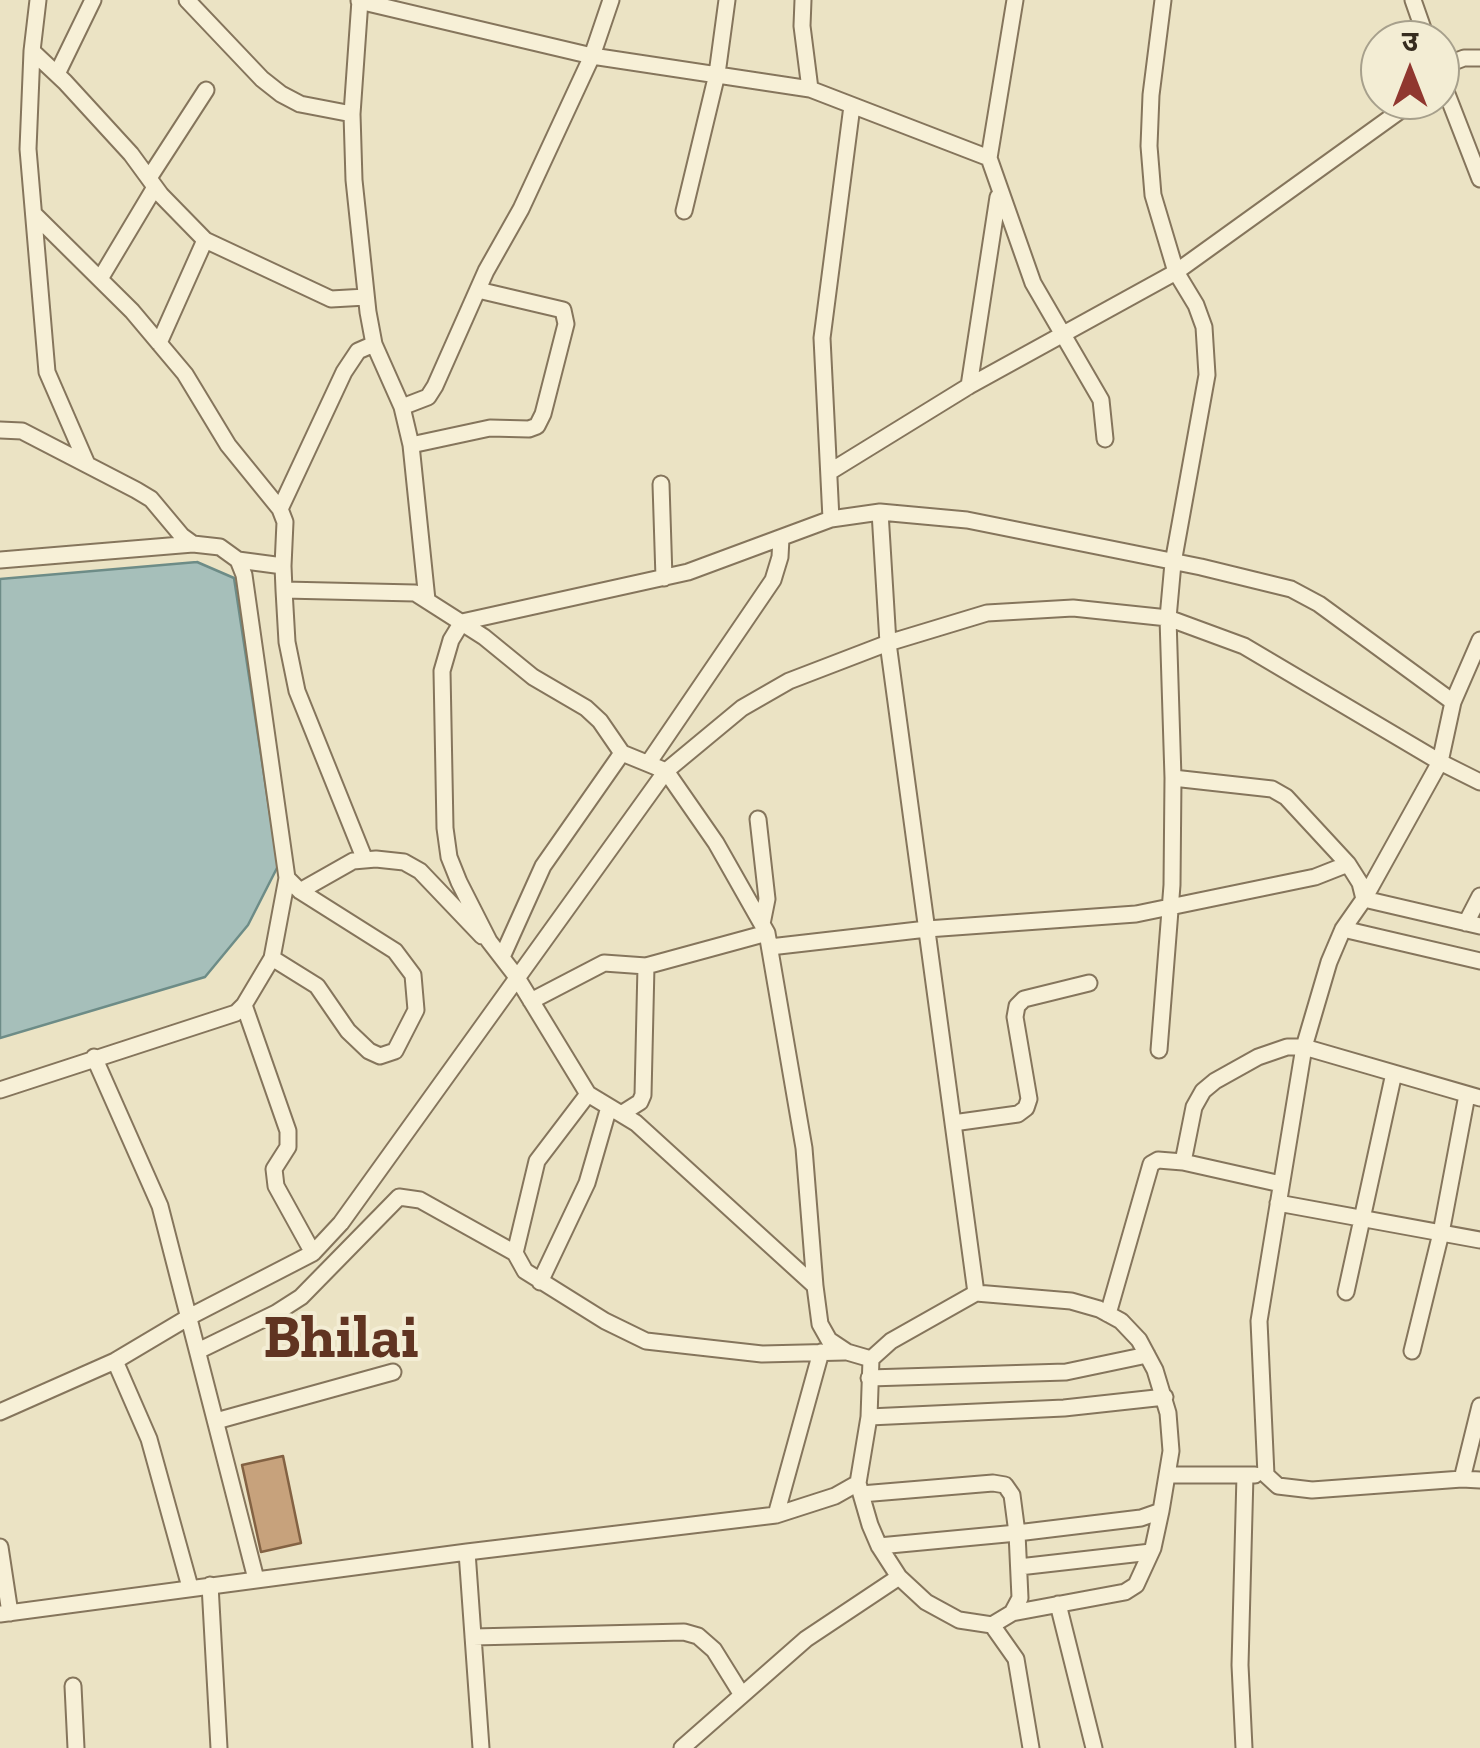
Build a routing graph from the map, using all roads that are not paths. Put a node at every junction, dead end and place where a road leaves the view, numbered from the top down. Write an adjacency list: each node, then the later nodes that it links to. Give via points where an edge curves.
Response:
1 (38, 0): 10 (street)
2 (93, 0): 12 (street)
3 (187, 0): 17 (street, via 281,94)
4 (611, 0): 11 (street)
5 (726, 0): 13 (street)
6 (804, 0): 14 (street)
7 (1015, 0): 20 (street)
8 (1163, 0): 27 (street, via 1149,146 1153,195)
9 (360, 1): 11 (street); 17 (street)
10 (32, 51): 12 (street); 25 (street, via 28,149)
11 (592, 56): 13 (street); 29 (street)
12 (57, 74): 22 (street)
13 (717, 74): 14 (street); 24 (street)
14 (810, 89): 16 (street)
15 (206, 90): 22 (street)
16 (852, 106): 20 (street); 40 (street, via 822,338)
17 (352, 114): 30 (street)
18 (1387, 120): 27 (street)
19 (1457, 120): 21 (street)
20 (989, 158): 23 (street)
21 (1480, 179)
22 (152, 182): 26 (street); 28 (street)
23 (998, 193): 31 (street, via 1033,283); 34 (street)
24 (684, 210)
25 (34, 214): 28 (street); 39 (street, via 47,372)
26 (206, 240): 30 (street, via 330,299); 32 (street)
27 (1176, 272): 31 (street); 49 (street, via 1204,328 1207,375)
28 (100, 280): 32 (street)
29 (478, 290): 35 (street, via 428,397); 38 (street, via 557,306 566,316 538,426 490,428)
30 (366, 297): 33 (street)
31 (1064, 334): 34 (street); 37 (street, via 1101,400)
32 (159, 343): 42 (street)
33 (374, 344): 35 (street); 42 (street, via 358,351 344,372)
34 (969, 386): 40 (street)
35 (402, 407): 38 (street)
36 (0, 430): 39 (street, via 22,431)
37 (1105, 439)
38 (411, 445): 53 (street)
39 (86, 464): 46 (street, via 150,500)
40 (831, 471): 44 (street)
41 (661, 484): 51 (street)
42 (280, 509): 50 (street)
43 (880, 512): 44 (street); 49 (street, via 968,520); 57 (street)
44 (830, 519): 45 (street)
45 (781, 538): 51 (street); 60 (street, via 773,580)
46 (193, 544): 47 (street); 48 (street, via 220,548)
47 (0, 560)
48 (238, 560): 50 (street); 68 (street)
49 (1173, 563): 54 (street); 58 (street, via 1291,589)
50 (283, 566): 52 (street)
51 (664, 578): 55 (street)
52 (284, 590): 53 (street, via 402,591); 66 (street, via 297,690)
53 (427, 600): 55 (street)
54 (1168, 618): 57 (street, via 1072,608 987,613); 61 (street, via 1244,646); 63 (street)
55 (462, 622): 59 (street, via 533,678 586,708); 77 (street, via 442,671 444,828 459,882)
56 (1480, 640): 58 (street)
57 (888, 642): 62 (street, via 764,694); 74 (street)
58 (1453, 702): 61 (street)
59 (622, 753): 60 (street); 78 (street, via 542,866)
60 (649, 762): 62 (street)
61 (1440, 762): 64 (street); 71 (street)
62 (666, 771): 76 (street, via 716,843); 82 (street)
63 (1173, 778): 67 (street, via 1272,789); 72 (street)
64 (1480, 782)
65 (758, 819): 76 (street)
66 (365, 860): 69 (street, via 353,860); 77 (street, via 404,862 420,870)
67 (1348, 864): 71 (street); 72 (street, via 1316,877)
68 (287, 878): 69 (street); 79 (street)
69 (300, 891): 79 (street, via 395,951 413,975 416,1010 395,1052 380,1056 369,1050 317,986)
70 (1480, 896): 73 (street)
71 (1364, 899): 73 (street); 75 (street)
72 (1170, 905): 74 (street, via 1136,914); 87 (street)
73 (1473, 925)
74 (927, 930): 76 (street); 94 (street)
75 (1343, 930): 80 (street); 86 (street)
76 (766, 935): 81 (street); 104 (street, via 804,1148)
77 (489, 941): 78 (street)
78 (502, 957): 82 (street)
79 (272, 958): 85 (street)
80 (1480, 961)
81 (646, 966): 84 (street, via 604,963); 93 (street, via 643,1095)
82 (516, 976): 84 (street); 101 (street, via 341,1223)
83 (1089, 983): 94 (street, via 1017,1006 1026,1108)
84 (531, 1001): 91 (street)
85 (244, 1006): 88 (street, via 226,1018); 101 (street, via 288,1130 288,1148 274,1169 276,1186)
86 (1304, 1047): 89 (street); 95 (street, via 1258,1057 1202,1091); 96 (street)
87 (1159, 1050)
88 (94, 1057): 90 (street); 108 (street, via 160,1206)
89 (1394, 1073): 92 (street); 98 (street)
90 (0, 1090)
91 (588, 1094): 93 (street); 102 (street, via 537,1161)
92 (1474, 1097): 99 (street)
93 (615, 1110): 103 (street); 104 (street)
94 (953, 1123): 106 (street)
95 (1183, 1162): 96 (street); 107 (street, via 1151,1164)
96 (1281, 1184): 97 (street)
97 (1278, 1203): 98 (street); 125 (street, via 1259,1322)
98 (1361, 1218): 99 (street); 105 (street)
99 (1441, 1232): 100 (street); 110 (street)
100 (1480, 1240)
101 (313, 1252): 108 (street)
102 (514, 1252): 103 (street); 109 (street, via 420,1200 399,1197 301,1297)
103 (540, 1282): 111 (street, via 646,1341 762,1354)
104 (815, 1286): 112 (street, via 820,1324)
105 (1346, 1292)
106 (976, 1293): 107 (street, via 1071,1301); 114 (street, via 892,1341)
107 (1108, 1314): 113 (street)
108 (189, 1317): 109 (street); 115 (street)
109 (198, 1351): 122 (street)
110 (1412, 1351)
111 (821, 1352): 112 (street); 130 (street)
112 (847, 1352): 114 (street)
113 (1147, 1355): 117 (street, via 1066,1372); 118 (street)
114 (872, 1360): 117 (street)
115 (115, 1361): 120 (street); 140 (street, via 148,1439)
116 (392, 1372): 122 (street)
117 (869, 1378): 121 (street)
118 (1164, 1396): 121 (street, via 1064,1408); 123 (street)
119 (1480, 1406): 126 (street)
120 (0, 1412)
121 (869, 1416): 128 (street)
122 (216, 1421): 138 (street)
123 (1169, 1474): 124 (street); 129 (street)
124 (1246, 1475): 125 (street); 154 (street)
125 (1266, 1475): 126 (street, via 1278,1486 1312,1490)
126 (1462, 1479): 127 (street)
127 (1480, 1480)
128 (860, 1488): 130 (street); 131 (street, via 1004,1485 1012,1495); 132 (street)
129 (1161, 1511): 131 (street); 135 (street)
130 (776, 1515): 134 (street)
131 (1017, 1533): 132 (street); 136 (street)
132 (879, 1546): 137 (street)
133 (0, 1547): 142 (street)
134 (467, 1552): 138 (street); 145 (street)
135 (1151, 1552): 136 (street); 141 (street, via 1136,1585 1125,1592)
136 (1019, 1567): 143 (street, via 1020,1598)
137 (899, 1576): 144 (street, via 959,1620); 147 (street, via 806,1639)
138 (256, 1578): 139 (street)
139 (210, 1585): 140 (street); 149 (street)
140 (190, 1588): 142 (street)
141 (1058, 1604): 143 (street); 153 (street)
142 (5, 1613)
143 (1012, 1613): 144 (street)
144 (992, 1625): 152 (street, via 1016,1659)
145 (473, 1636): 147 (street, via 684,1632 714,1650); 150 (street)
146 (73, 1686): 148 (street)
147 (742, 1694): 151 (street)
148 (76, 1748)
149 (219, 1748)
150 (480, 1748)
151 (682, 1748)
152 (1032, 1748)
153 (1094, 1748)
154 (1244, 1748)

